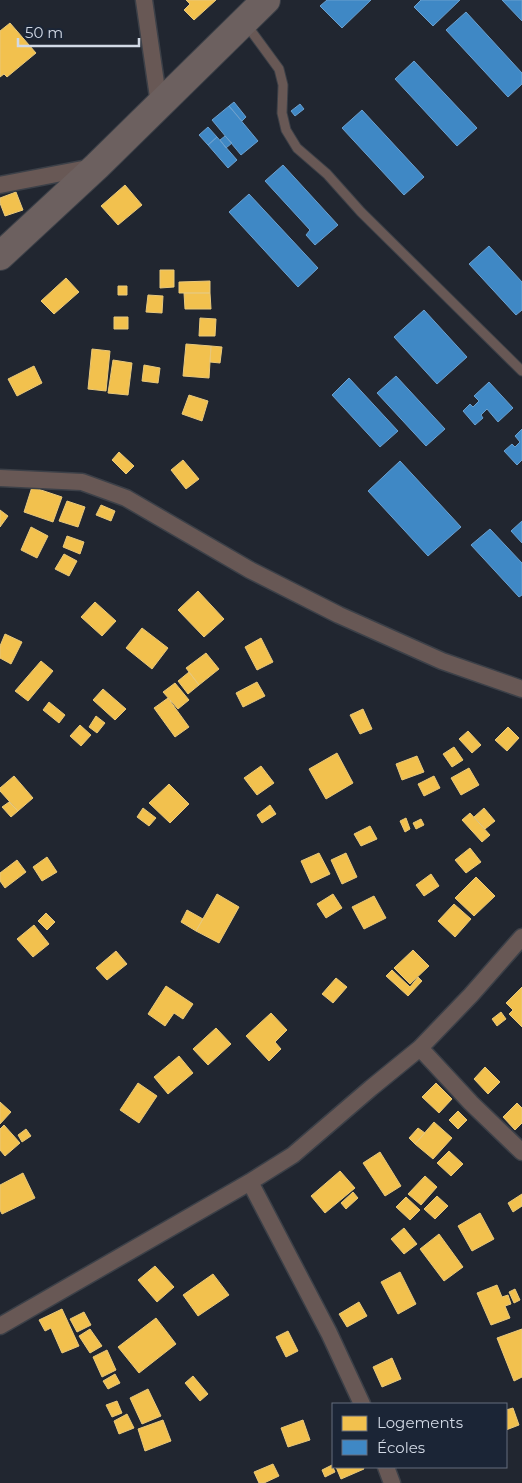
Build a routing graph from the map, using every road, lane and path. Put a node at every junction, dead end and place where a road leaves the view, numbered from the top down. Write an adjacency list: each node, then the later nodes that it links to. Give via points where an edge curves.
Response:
1 (144, 0): 4 (street)
2 (266, 0): 3 (highway)
3 (244, 22): 4 (highway); 8 (lane, via 279,69 283,85 282,113 286,130 297,148 327,174 361,212)
4 (159, 104): 5 (highway)
5 (97, 166): 6 (street); 7 (highway)
6 (0, 186)
7 (0, 256)
8 (522, 371)
9 (0, 478): 10 (street, via 82,482 126,498 250,570 339,615 442,661)
10 (522, 689)
11 (522, 937): 12 (street)
12 (420, 1048): 13 (street); 14 (street, via 293,1155)
13 (522, 1152)
14 (250, 1182): 15 (street); 16 (street)
15 (0, 1326)
16 (362, 1403)
17 (386, 1468): 18 (street)
18 (392, 1483)

